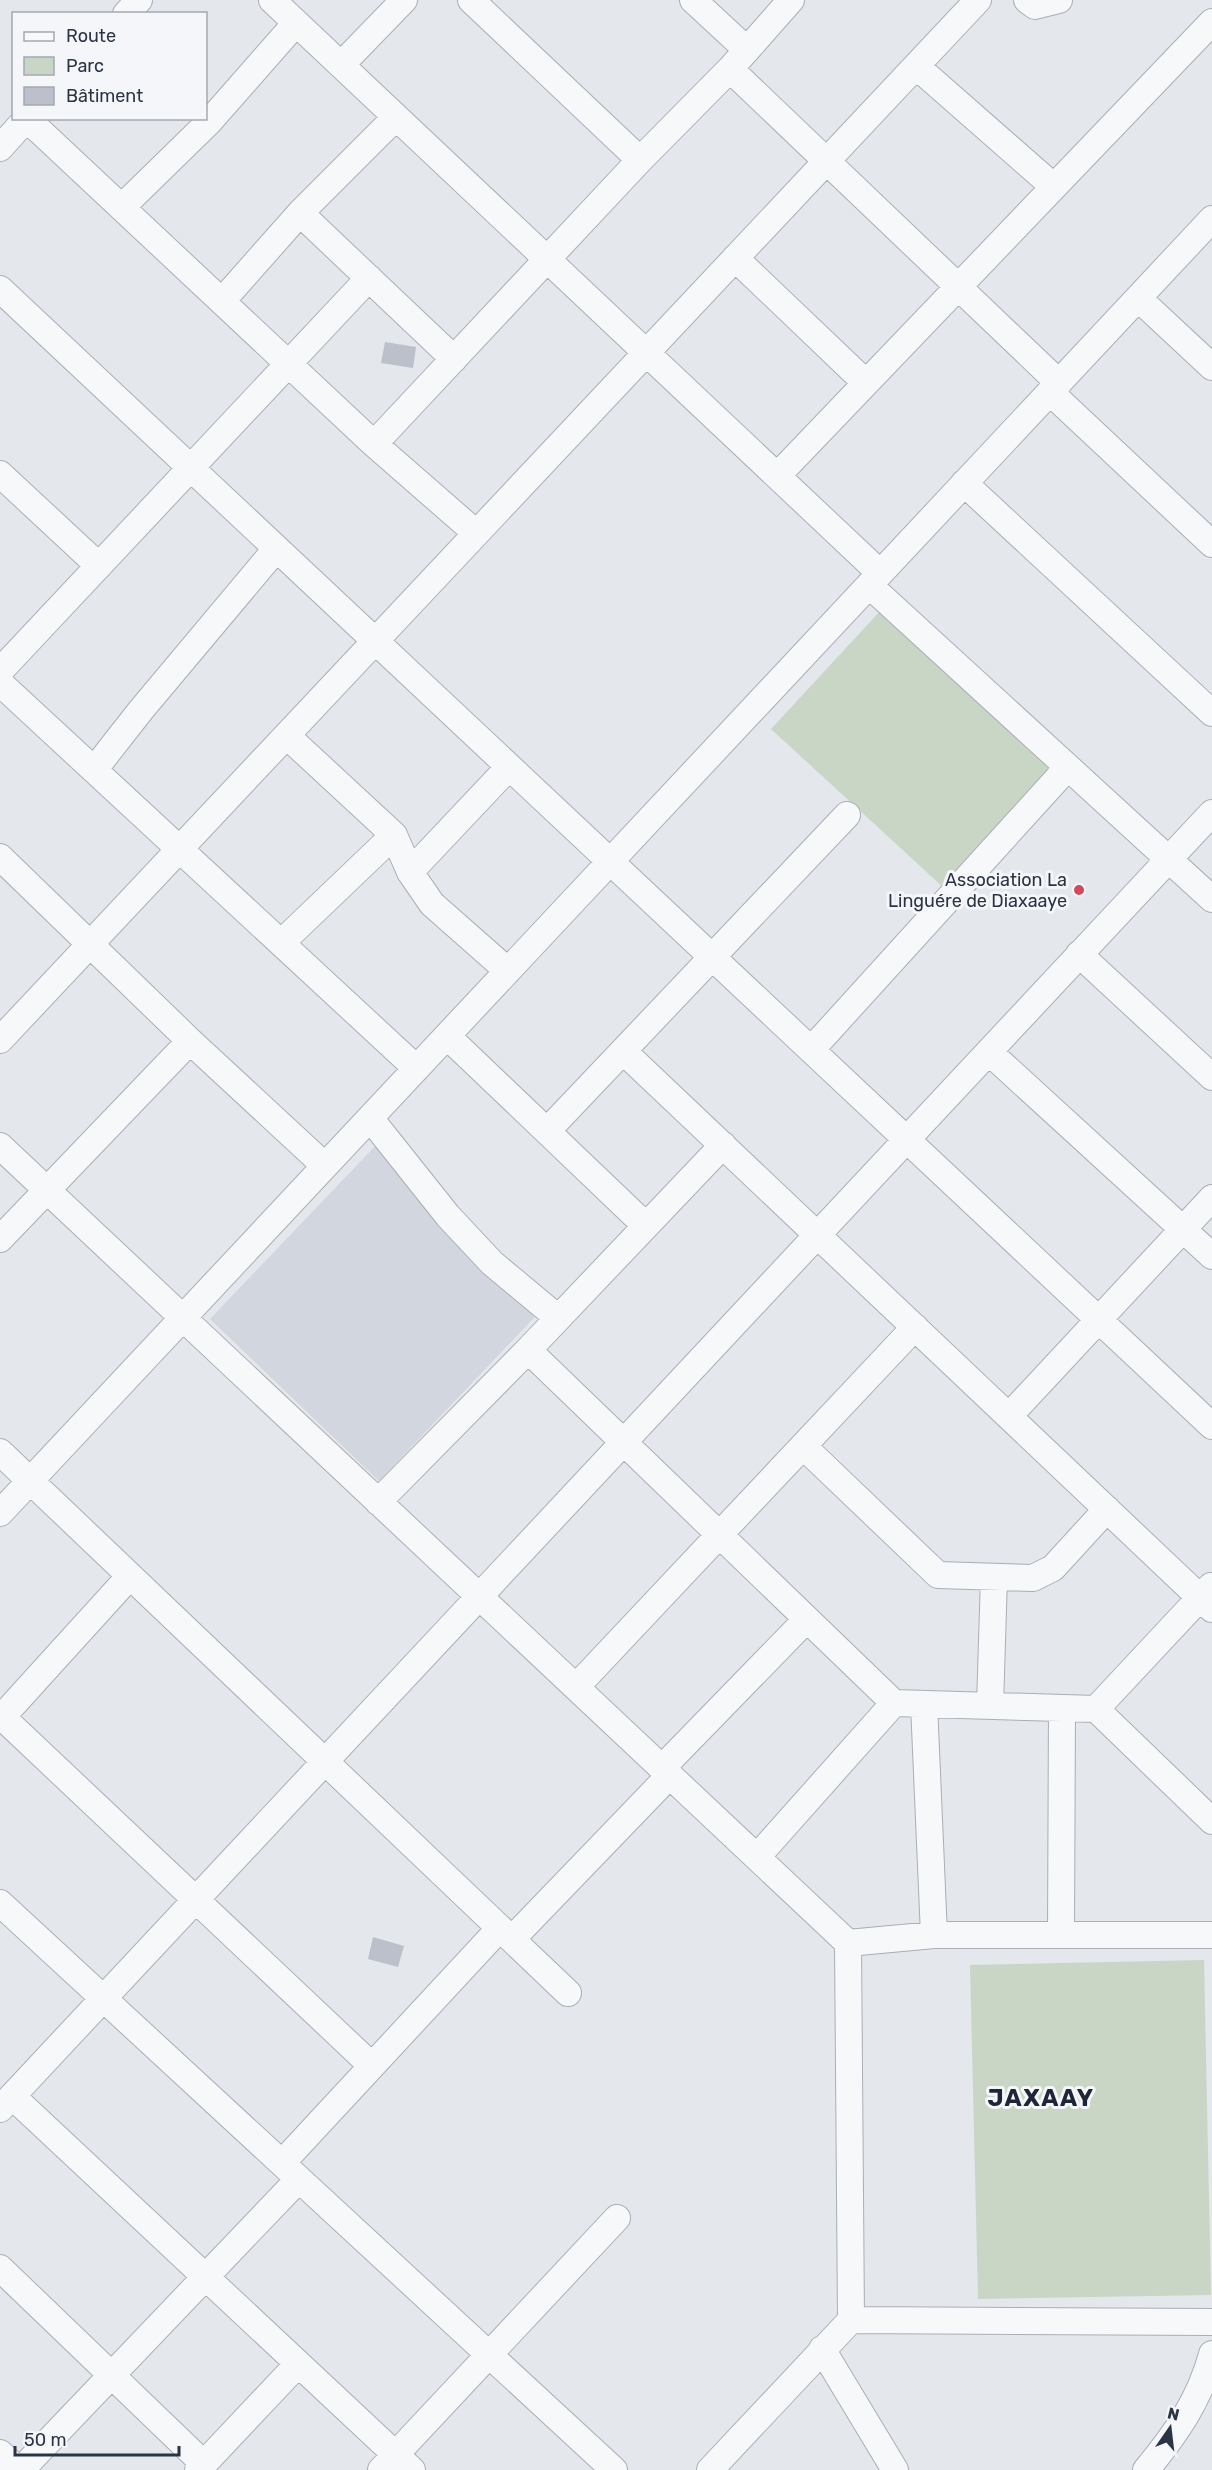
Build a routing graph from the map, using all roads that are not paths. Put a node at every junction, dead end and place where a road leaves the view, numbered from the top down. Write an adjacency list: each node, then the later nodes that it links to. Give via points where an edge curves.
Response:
1 (139, 0): 10 (street)
2 (272, 0): 12 (street)
3 (404, 0): 14 (street)
4 (471, 0): 21 (street)
5 (693, 0): 13 (street)
6 (791, 0): 13 (street)
7 (978, 0): 15 (street)
8 (1028, 0): 9 (street, via 1035,6)
9 (1059, 0)
10 (128, 12)
11 (1212, 22): 23 (street)
12 (296, 23): 14 (street); 24 (street, via 209,122)
13 (747, 50): 16 (street)
14 (341, 65): 17 (street)
15 (916, 66): 22 (street); 23 (street)
16 (730, 69): 21 (street); 22 (street)
17 (396, 117): 25 (street); 28 (street)
18 (26, 120): 20 (street)
19 (28, 120): 24 (street)
20 (0, 148)
21 (640, 160): 28 (street)
22 (826, 162): 27 (street); 30 (street)
23 (1054, 187): 30 (street)
24 (122, 207): 33 (street)
25 (300, 213): 29 (street); 33 (street)
26 (1212, 219): 32 (street)
27 (735, 258): 34 (street); 38 (street)
28 (547, 259): 34 (street); 35 (street)
29 (369, 278): 35 (street); 36 (street)
30 (958, 287): 38 (street); 39 (street)
31 (0, 289): 41 (street)
32 (1138, 298): 37 (street); 39 (street)
33 (222, 301): 36 (street)
34 (646, 352): 43 (street); 45 (street)
35 (454, 358): 40 (street)
36 (289, 364): 40 (street); 41 (street)
37 (1212, 367)
38 (866, 383): 43 (street)
39 (1054, 387): 44 (street); 46 (street)
40 (374, 444): 45 (street)
41 (190, 468): 47 (street); 48 (street)
42 (0, 474): 48 (street)
43 (777, 476): 49 (street)
44 (964, 483): 49 (street); 53 (street)
45 (476, 533): 50 (street)
46 (1212, 544)
47 (276, 549): 50 (street); 57 (street)
48 (99, 566): 51 (street)
49 (875, 579): 56 (street); 64 (street)
50 (375, 641): 54 (street); 55 (street)
51 (0, 671)
52 (0, 683): 57 (street)
53 (1212, 713)
54 (287, 735): 60 (street); 61 (street)
55 (509, 767): 64 (street); 65 (street)
56 (1068, 767): 63 (street); 75 (street)
57 (94, 770): 61 (street)
58 (1212, 813): 63 (street)
59 (847, 815): 70 (street)
60 (394, 835): 65 (street); 68 (street)
61 (180, 849): 67 (street); 68 (street)
62 (0, 857): 67 (street)
63 (1168, 859): 66 (street); 69 (street)
64 (610, 861): 70 (street); 71 (street)
65 (410, 872): 71 (street, via 432,904)
66 (1212, 899)
67 (90, 943): 73 (street); 74 (street)
68 (281, 943): 78 (street)
69 (1079, 954): 77 (street); 79 (street)
70 (712, 957): 75 (street); 76 (street)
71 (508, 971): 72 (street)
72 (447, 1036): 78 (street); 81 (street)
73 (0, 1040)
74 (190, 1041): 85 (street); 86 (street)
75 (811, 1050): 82 (street)
76 (623, 1051): 81 (street); 83 (street)
77 (988, 1052): 82 (street); 89 (street)
78 (416, 1068): 80 (street)
79 (1212, 1077)
80 (370, 1118): 85 (street); 94 (street, via 448,1216 492,1263)
81 (547, 1131): 88 (street)
82 (906, 1139): 90 (street); 95 (street)
83 (723, 1145): 88 (street); 90 (street)
84 (0, 1146): 86 (street)
85 (325, 1166): 93 (street)
86 (47, 1190): 91 (street); 93 (street)
87 (1212, 1198): 89 (street)
88 (645, 1225): 94 (street)
89 (1183, 1230): 92 (street); 95 (street)
90 (818, 1235): 96 (street); 100 (street)
91 (0, 1239)
92 (1212, 1256)
93 (183, 1318): 103 (street); 104 (street)
94 (558, 1318): 97 (street)
95 (1099, 1320): 98 (street); 99 (street)
96 (915, 1327): 98 (street); 101 (street)
97 (528, 1350): 100 (street); 104 (street)
98 (1009, 1416): 105 (street)
99 (1212, 1426)
100 (623, 1443): 107 (street); 110 (street)
101 (803, 1446): 107 (street); 109 (street, via 938,1575)
102 (0, 1452): 103 (street)
103 (30, 1481): 106 (street); 108 (street)
104 (378, 1502): 110 (street)
105 (1107, 1509): 109 (street, via 1053,1568 1033,1578); 111 (street)
106 (0, 1513)
107 (720, 1535): 112 (street); 113 (street)
108 (130, 1576): 119 (street); 120 (street)
109 (994, 1577): 116 (street)
110 (479, 1596): 113 (street); 120 (street)
111 (1208, 1597): 118 (street)
112 (807, 1619): 114 (street); 121 (street)
113 (576, 1687): 121 (street)
114 (894, 1703): 115 (street); 123 (street)
115 (924, 1704): 116 (street); 128 (street)
116 (990, 1706): 117 (street)
117 (1062, 1708): 118 (street); 127 (street)
118 (1096, 1709): 122 (street)
119 (3, 1722): 124 (street)
120 (325, 1761): 124 (street); 126 (street)
121 (666, 1772): 123 (street); 126 (street)
122 (1212, 1821)
123 (757, 1857): 130 (street)
124 (196, 1900): 132 (street); 133 (street)
125 (3, 1911): 132 (street)
126 (506, 1933): 131 (street); 133 (street)
127 (1061, 1934): 128 (street); 129 (street)
128 (934, 1935): 130 (street)
129 (1212, 1935)
130 (848, 1943): 139 (street)
131 (568, 1993)
132 (104, 1998): 134 (street); 135 (street)
133 (372, 2066): 135 (street)
134 (6, 2103): 138 (street)
135 (290, 2171): 138 (street); 143 (street)
136 (617, 2218): 143 (street)
137 (0, 2268): 145 (street)
138 (205, 2277): 144 (street); 145 (street)
139 (850, 2320): 140 (street); 141 (street)
140 (1212, 2322)
141 (822, 2349): 151 (street); 152 (street)
142 (1212, 2354): 153 (street, via 1205,2380 1188,2414)
143 (489, 2355): 147 (street); 150 (street)
144 (298, 2364): 147 (street); 148 (street)
145 (111, 2375): 148 (street); 149 (street)
146 (0, 2453): 149 (street)
147 (396, 2465)
148 (201, 2467)
149 (19, 2470)
150 (614, 2470)
151 (710, 2470)
152 (895, 2470)
153 (1146, 2470)

